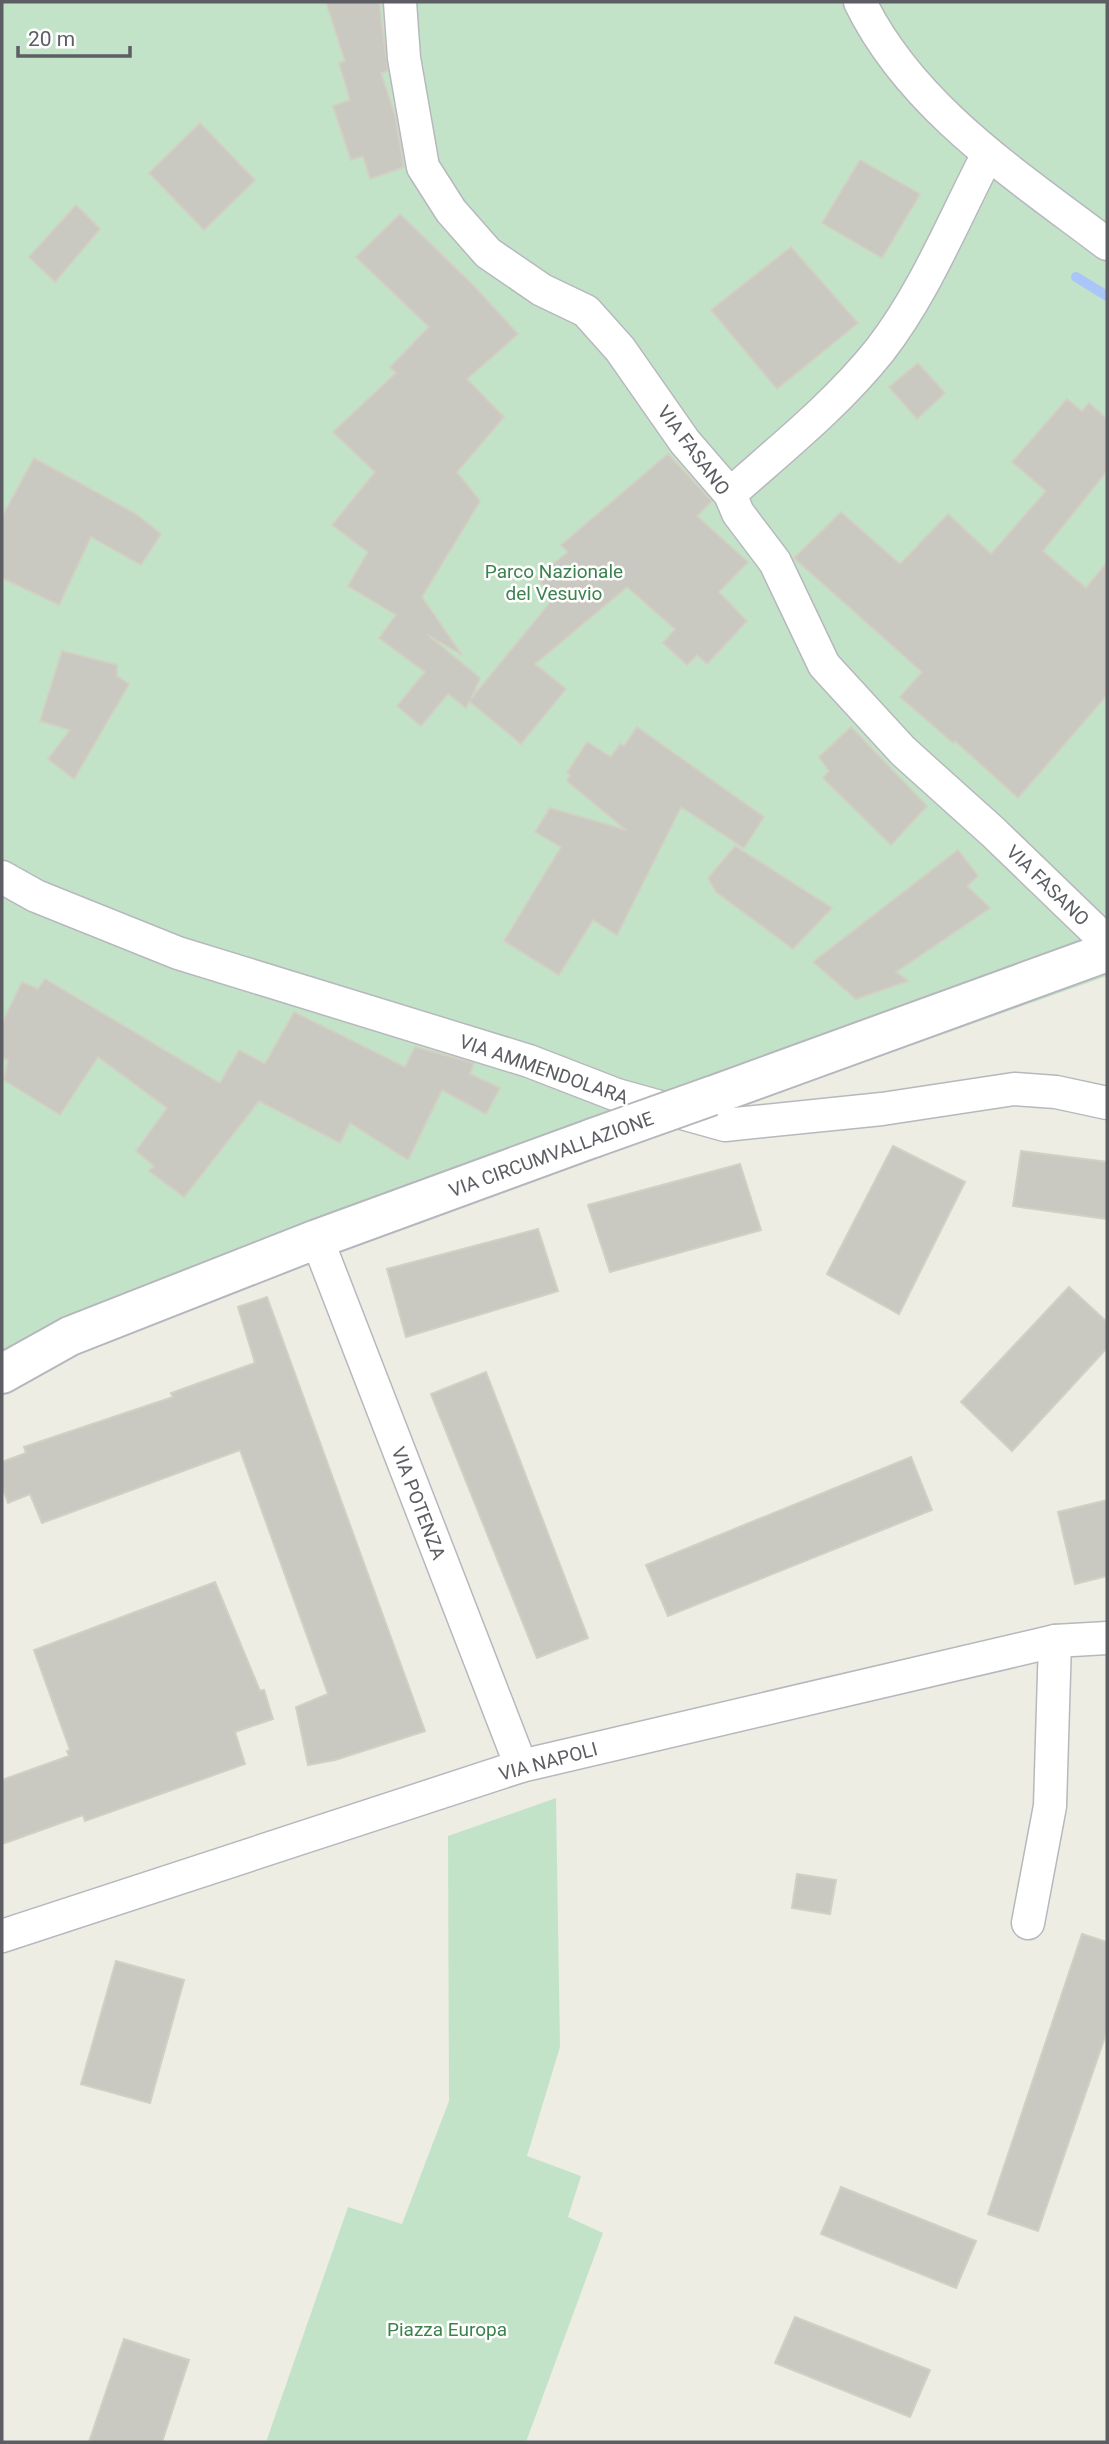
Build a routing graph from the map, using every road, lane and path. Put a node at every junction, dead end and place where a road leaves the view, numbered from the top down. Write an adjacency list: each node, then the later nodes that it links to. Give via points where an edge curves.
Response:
1 (400, 2): 5 (street, VIA FASANO, via 404,58 423,167 451,211 488,253 542,290 586,311)
2 (860, 2): 3 (street, via 870,24 909,77)
3 (988, 153): 4 (street); 5 (street, via 909,307 880,349 839,396)
4 (1107, 244)
5 (730, 494): 7 (street, VIA FASANO, via 738,513 775,562 824,665 902,751)
6 (2, 877): 9 (street, VIA AMMENDOLARA, via 36,896 178,953 529,1061 617,1095 725,1125 882,1110 1014,1089)
7 (1107, 942)
8 (1107, 953): 10 (main road, VIA CIRCUMVALLAZIONE, bridge)
9 (1107, 1103)
10 (317, 1239): 11 (main road, VIA CIRCUMVALLAZIONE, via 70,1336); 14 (street, VIA POTENZA)
11 (2, 1374)
12 (1107, 1638): 13 (street, VIA NAPOLI)
13 (1055, 1641): 14 (street, VIA NAPOLI); 15 (street, via 1050,1806)
14 (521, 1766): 16 (street, VIA NAPOLI)
15 (1028, 1923)
16 (2, 1936)

